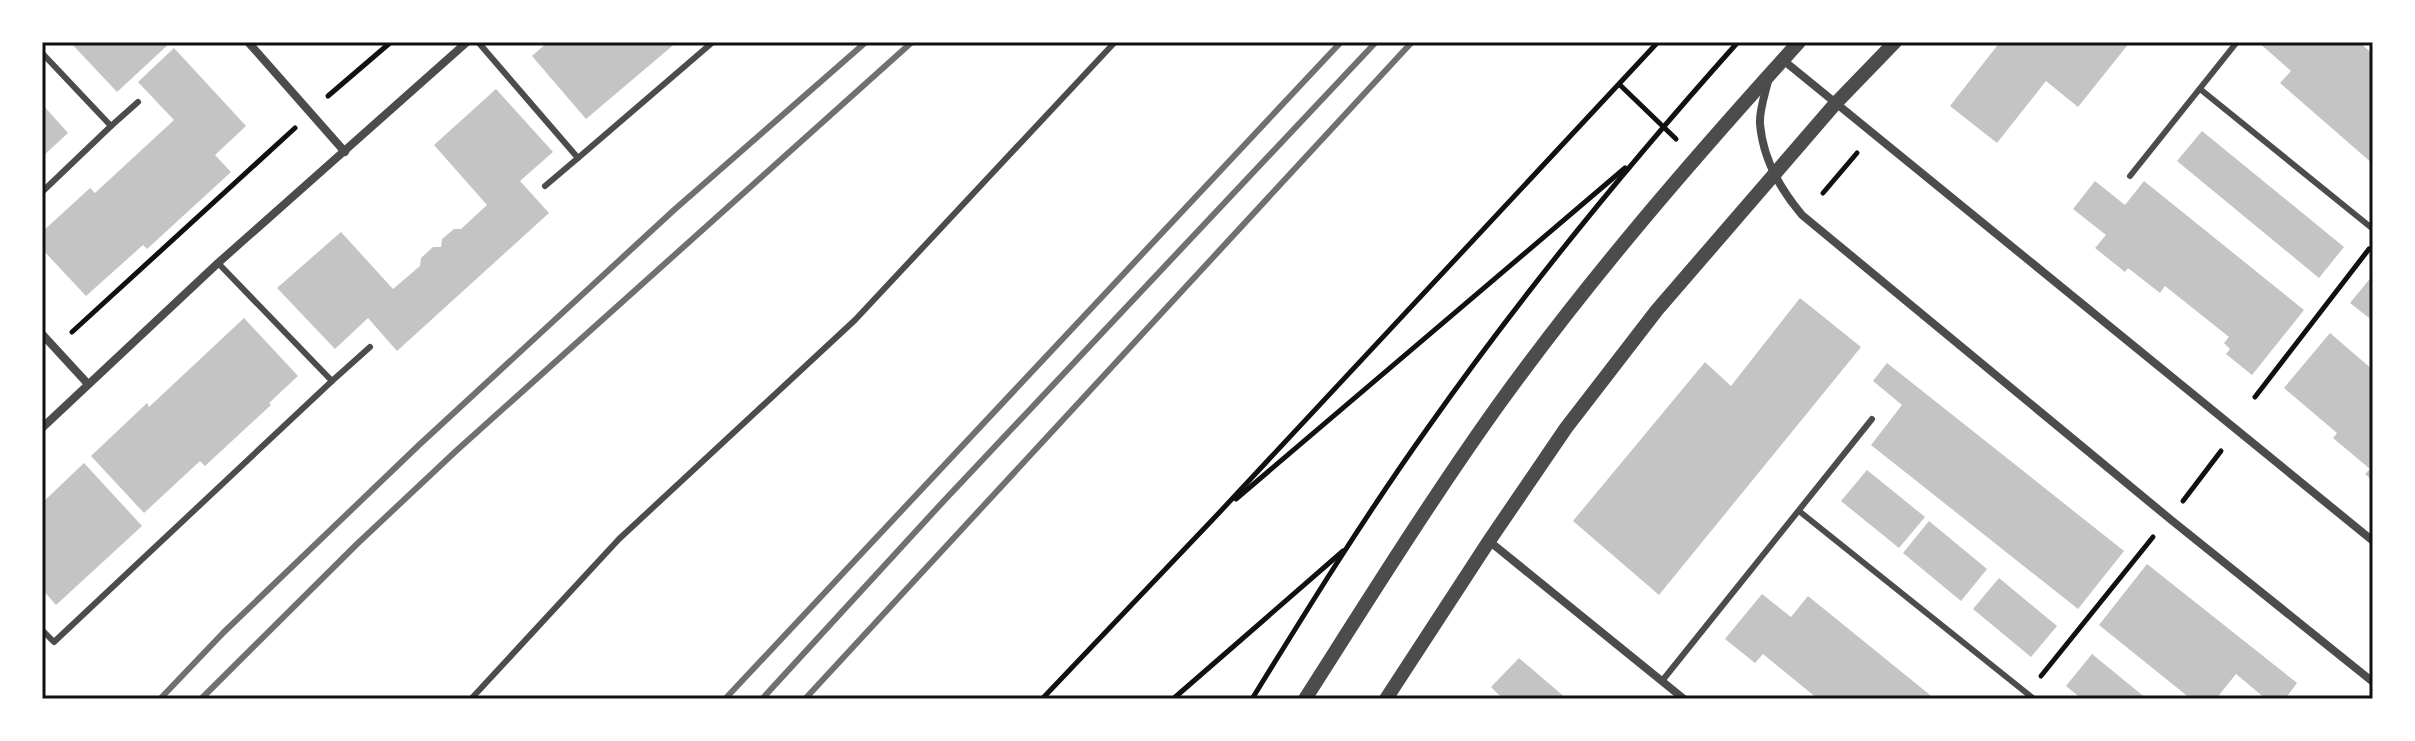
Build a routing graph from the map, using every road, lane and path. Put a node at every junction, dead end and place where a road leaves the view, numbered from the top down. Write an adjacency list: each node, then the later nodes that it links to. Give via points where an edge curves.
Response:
1 (248, 42): 19 (street)
2 (391, 42): 19 (path)
3 (467, 42): 23 (street)
4 (478, 42): 25 (lane)
5 (713, 42): 25 (lane)
6 (1115, 42): 55 (lane, via 855,320 619,539)
7 (1658, 42): 15 (path)
8 (1738, 42): 21 (path)
9 (1799, 42): 13 (street)
10 (1895, 42): 18 (street)
11 (2237, 42): 16 (lane)
12 (42, 53): 20 (lane)
13 (1783, 60): 14 (street); 18 (street)
14 (1769, 76): 27 (street, via 1760,122); 59 (street, via 1637,227 1495,409 1384,571)
15 (1619, 84): 21 (path); 46 (path)
16 (2200, 89): 28 (lane); 32 (lane)
17 (138, 102): 20 (lane)
18 (1835, 104): 27 (street); 49 (street)
19 (311, 113): 23 (street); 37 (path)
20 (111, 126): 30 (lane)
21 (1663, 126): 22 (path); 26 (path)
22 (1678, 140)
23 (345, 152): 34 (street)
24 (1857, 153): 31 (path)
25 (578, 158): 29 (lane)
26 (1634, 159): 46 (path); 50 (path, via 1427,429)
27 (1773, 175): 48 (street, via 1657,310 1566,428); 53 (street, via 1814,226)
28 (2130, 176)
29 (545, 186)
30 (42, 192)
31 (1823, 193)
32 (2373, 229)
33 (2373, 244): 40 (path)
34 (218, 263): 38 (lane); 39 (street)
35 (42, 334): 37 (street)
36 (370, 347): 38 (lane)
37 (55, 348): 39 (street)
38 (332, 381): 51 (lane, via 54,642)
39 (88, 384): 42 (street)
40 (2255, 397)
41 (1872, 419): 45 (lane)
42 (42, 428)
43 (2221, 451): 44 (path)
44 (2183, 502)
45 (1799, 511): 52 (lane); 54 (lane)
46 (1217, 515): 56 (path)
47 (2153, 537): 54 (path)
48 (1489, 541): 52 (street); 60 (street)
49 (2373, 541)
50 (1350, 545): 57 (path); 58 (path)
51 (42, 630)
52 (1662, 681): 61 (street)
53 (2373, 682)
54 (2027, 693): 62 (lane)
55 (471, 699)
56 (1042, 699)
57 (1173, 699)
58 (1252, 699)
59 (1305, 699)
60 (1386, 699)
61 (1684, 699)
62 (2034, 699)

